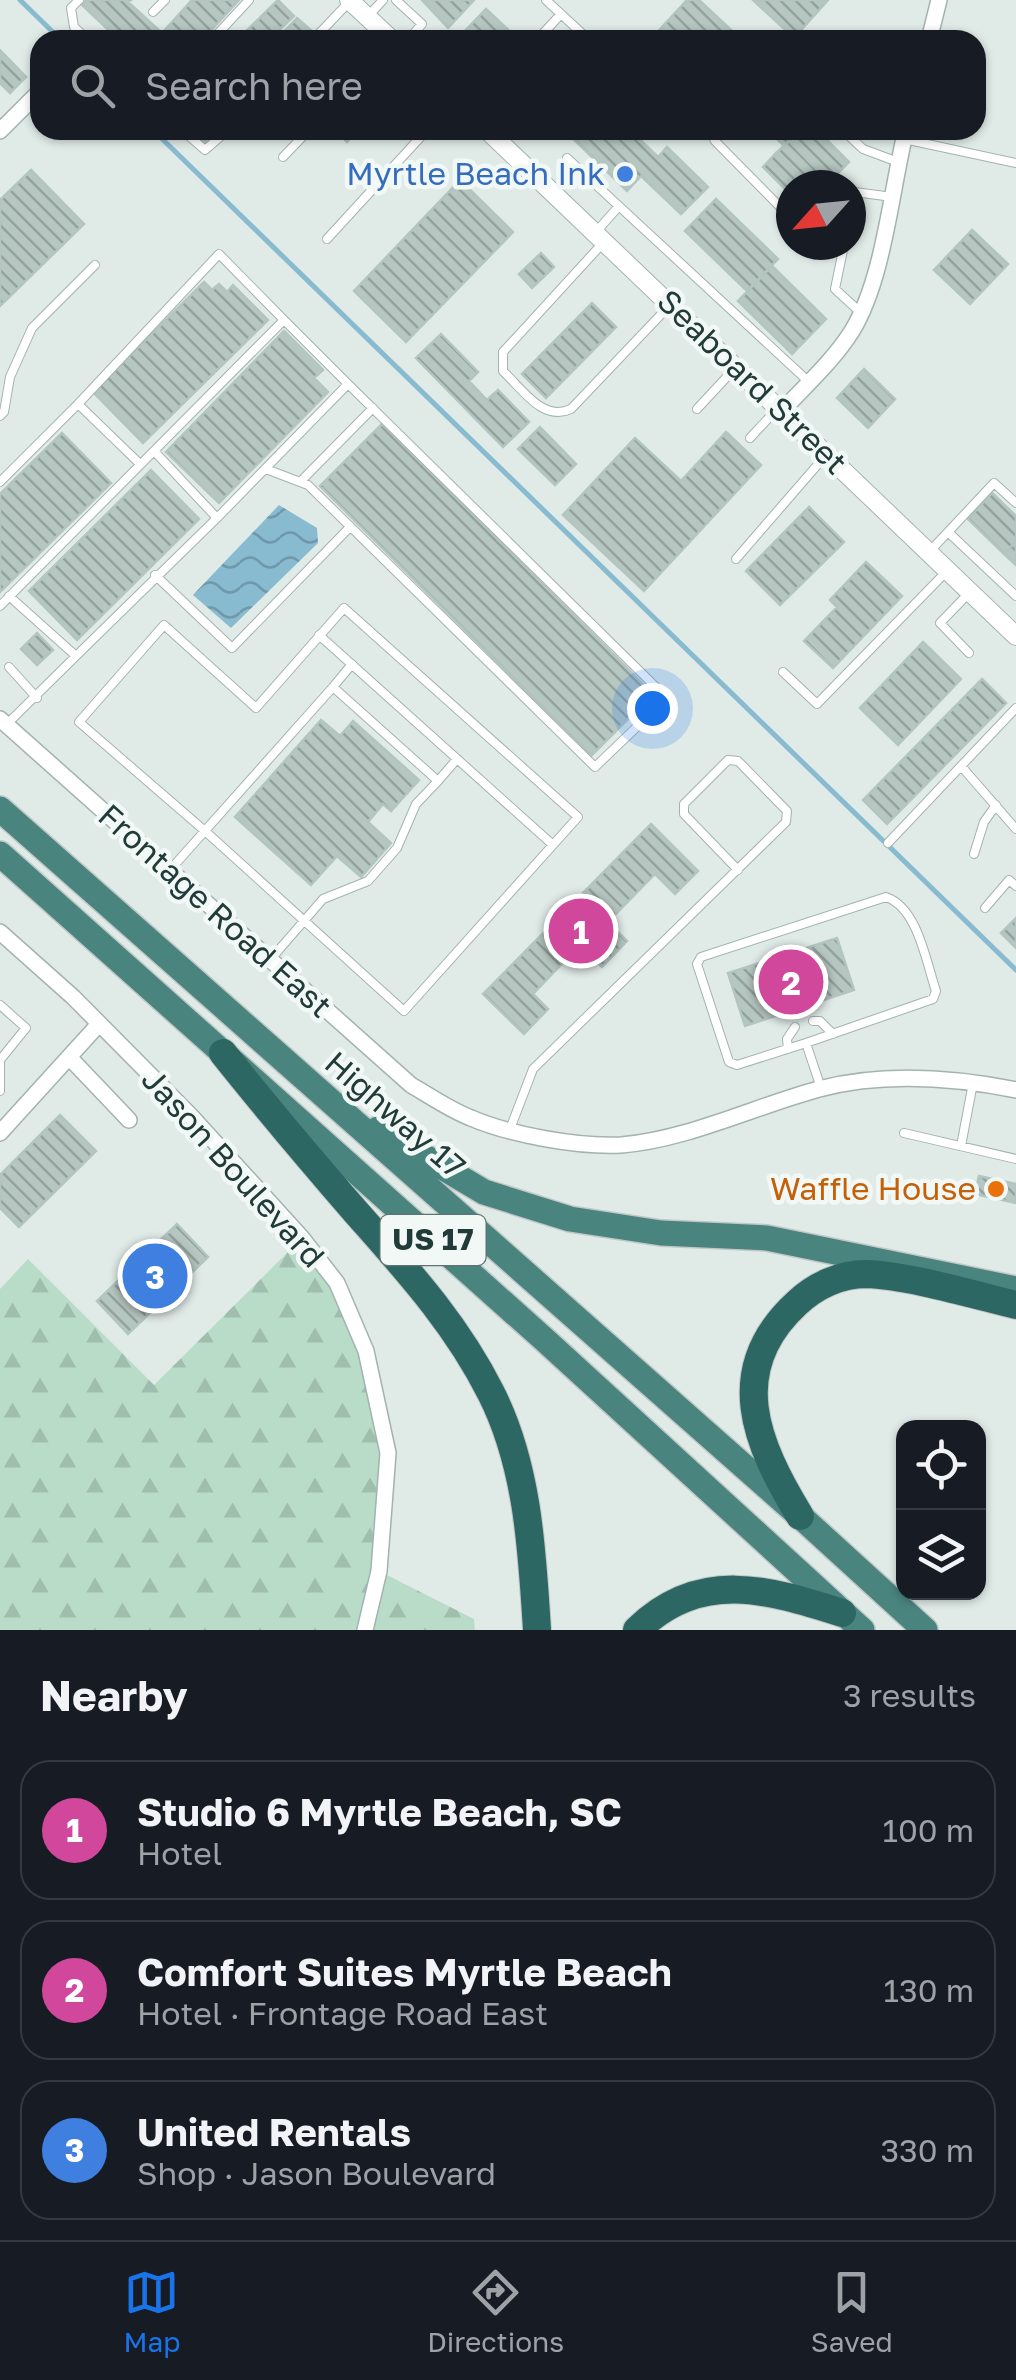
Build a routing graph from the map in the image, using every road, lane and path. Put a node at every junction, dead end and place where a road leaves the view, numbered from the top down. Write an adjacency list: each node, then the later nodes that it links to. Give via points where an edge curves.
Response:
1 (79, 0): 12 (lane, via 71,8)
2 (165, 0): 9 (lane)
3 (248, 0): 13 (lane)
4 (349, 0): 11 (street); 14 (lane)
5 (383, 0): 11 (lane)
6 (396, 0): 16 (lane, via 422,24)
7 (939, 0): 19 (street)
8 (550, 1): 10 (lane)
9 (153, 12)
10 (561, 14): 17 (lane); 18 (lane)
11 (367, 17): 15 (street)
12 (77, 30)
13 (221, 30)
14 (322, 30)
15 (381, 30)
16 (417, 30)
17 (546, 30)
18 (578, 30)
19 (932, 30)
20 (30, 102): 21 (street)
21 (0, 131)
22 (194, 140): 23 (lane, via 205,150)
23 (216, 140)
24 (300, 140): 31 (lane)
25 (418, 140): 40 (lane)
26 (506, 140): 39 (street, Seaboard Street)
27 (715, 140): 37 (lane)
28 (853, 140): 33 (lane)
29 (904, 140): 33 (street)
30 (924, 140): 34 (lane)
31 (284, 157)
32 (567, 158): 38 (lane)
33 (899, 162): 36 (street)
34 (1016, 164)
35 (866, 193): 36 (lane)
36 (892, 197): 44 (street)
37 (776, 203)
38 (619, 206): 39 (lane); 47 (lane)
39 (600, 236): 43 (street, Seaboard Street); 43 (lane, via 503,352 504,371 546,412 571,408)
40 (328, 240)
41 (841, 260): 44 (lane, via 835,289)
42 (95, 265): 53 (lane, via 32,328)
43 (672, 303): 46 (street, Seaboard Street)
44 (860, 312): 47 (street, via 837,352)
45 (284, 320): 48 (lane); 49 (lane, via 219,254); 55 (lane)
46 (736, 367): 51 (lane); 52 (street, Seaboard Street)
47 (808, 382): 52 (street)
48 (348, 384): 50 (lane); 58 (lane)
49 (78, 404): 57 (lane); 60 (lane)
50 (374, 408): 59 (lane); 63 (lane, via 668,698 595,767)
51 (698, 409)
52 (779, 410): 54 (lane); 56 (street, Seaboard Street)
53 (0, 416)
54 (750, 438)
55 (154, 451): 57 (lane); 62 (lane)
56 (826, 455): 65 (street, Seaboard Street); 66 (lane)
57 (140, 464): 70 (lane)
58 (266, 469): 59 (lane); 62 (lane)
59 (302, 480): 63 (lane)
60 (0, 482)
61 (1016, 503): 64 (lane, via 994,483)
62 (218, 518): 68 (lane)
63 (350, 526): 68 (lane, via 232,648)
64 (948, 532): 65 (lane); 71 (lane)
65 (929, 552): 67 (street, Seaboard Street)
66 (736, 559)
67 (948, 570): 69 (street, Seaboard Street); 79 (lane, via 817,704)
68 (156, 575): 76 (lane)
69 (970, 592): 74 (street, Seaboard Street); 75 (lane, via 940,624)
70 (10, 596): 72 (lane); 76 (lane)
71 (1016, 596)
72 (0, 606)
73 (320, 635): 77 (lane); 90 (lane, via 256,708 164,625 79,722); 92 (lane, via 344,608 578,817)
74 (1016, 636)
75 (970, 654)
76 (76, 656): 81 (lane)
77 (352, 664): 80 (lane); 84 (lane)
78 (8, 667): 81 (lane)
79 (782, 672)
80 (333, 687): 86 (lane); 90 (lane)
81 (37, 698): 83 (lane)
82 (1016, 708): 85 (lane)
83 (3, 722): 95 (street, Frontage Road East)
84 (458, 759): 86 (lane); 92 (lane)
85 (960, 766): 87 (lane); 91 (lane)
86 (438, 781): 99 (lane, via 416,804 398,848 368,881 323,900)
87 (996, 806): 89 (lane); 94 (lane)
88 (0, 810): 116 (highway, Highway 17 / US 17)
89 (1016, 829)
90 (205, 830): 95 (lane); 99 (lane)
91 (888, 843)
92 (553, 845): 99 (lane, via 404,1011)
93 (0, 854): 109 (highway, Highway 17 / US 17)
94 (974, 854)
95 (170, 870): 101 (street, Frontage Road East)
96 (738, 870): 96 (lane, via 786,822 787,812 738,761 728,760 684,804 684,814); 118 (lane, via 534,1070)
97 (1016, 886): 98 (lane, via 1009,880)
98 (984, 908)
99 (304, 920): 101 (lane)
100 (0, 932): 104 (street, Jason Boulevard)
101 (270, 960): 118 (street, Frontage Road East, via 411,1085 471,1118)
102 (0, 1005): 111 (lane, via 26,1028)
103 (813, 1021): 106 (lane)
104 (99, 1024): 110 (street); 127 (street, Jason Boulevard, via 204,1130 337,1283 366,1350 388,1453 379,1571)
105 (795, 1027): 108 (lane)
106 (833, 1034): 107 (lane); 108 (lane, via 934,999 908,912 893,899 701,958 698,970 730,1062)
107 (806, 1043): 108 (lane); 113 (lane)
108 (788, 1049)
109 (223, 1053): 126 (highway, Highway 17 / US 17); 128 (highway, via 422,1285 492,1395 528,1518)
110 (69, 1057): 117 (street); 120 (street)
111 (0, 1060): 115 (lane)
112 (973, 1083): 113 (street, Frontage Road East, via 868,1079); 114 (street, Frontage Road East); 121 (lane)
113 (821, 1088): 118 (street, Frontage Road East, via 649,1141 618,1145)
114 (1016, 1090)
115 (0, 1091)
116 (326, 1098): 123 (highway, via 484,1192 570,1219 661,1233 767,1238); 125 (highway, Highway 17 / US 17)
117 (130, 1120)
118 (510, 1129)
119 (904, 1133): 121 (lane)
120 (0, 1134)
121 (961, 1146): 122 (lane)
122 (1016, 1160)
123 (1016, 1289)
124 (1016, 1305): 125 (highway, via 865,1274 812,1290 787,1312 761,1352 753,1406 772,1471)
125 (800, 1516): 130 (highway, Highway 17 / US 17)
126 (852, 1621): 129 (highway, via 782,1594 720,1588 680,1598)
127 (365, 1630)
128 (536, 1630)
129 (637, 1630)
130 (925, 1630)

